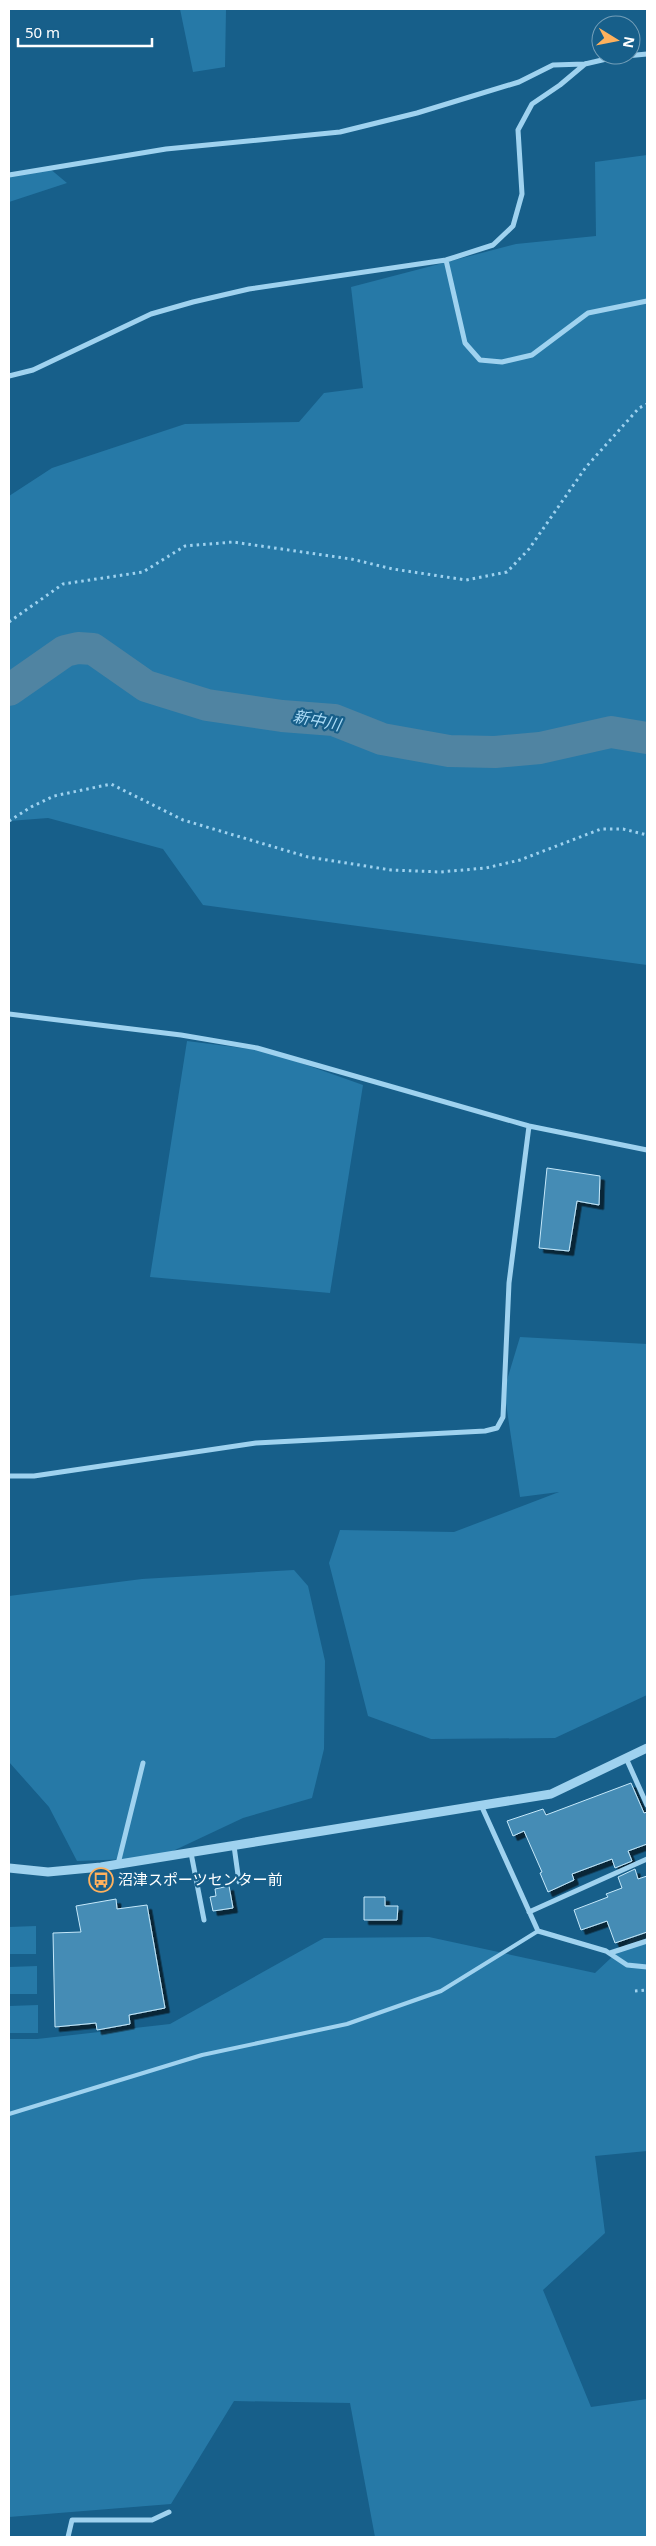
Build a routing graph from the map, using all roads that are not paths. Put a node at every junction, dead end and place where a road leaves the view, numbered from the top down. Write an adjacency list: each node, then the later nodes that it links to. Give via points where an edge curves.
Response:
1 (647, 54): 2 (street)
2 (585, 64): 3 (street, via 553,65 518,82 417,113 340,132 166,149); 4 (street, via 532,104 518,130 522,194 513,226 493,244)
3 (9, 175)
4 (446, 260): 5 (street, via 465,343 480,360 502,362 532,355 588,313); 6 (street, via 249,289 194,302 151,314 33,370)
5 (647, 301)
6 (9, 376)
7 (9, 1014): 8 (street, via 258,1048)
8 (529, 1126): 9 (street); 10 (street, via 508,1283 502,1417 497,1428 256,1443 34,1476)
9 (647, 1150)
10 (9, 1476)
11 (647, 1748): 12 (street)
12 (626, 1758): 14 (street, via 551,1794); 15 (street)
13 (144, 1763): 19 (street)
14 (481, 1805): 16 (street); 22 (street)
15 (647, 1805)
16 (234, 1846): 17 (street); 21 (street)
17 (191, 1853): 19 (street); 23 (street)
18 (647, 1859): 22 (street)
19 (118, 1865): 20 (street, via 48,1872)
20 (9, 1868)
21 (239, 1882)
22 (529, 1912): 24 (street)
23 (204, 1920)
24 (538, 1931): 26 (street); 28 (lane, via 441,1991 346,2024 202,2055)
25 (647, 1941): 26 (street)
26 (610, 1954): 27 (street, via 627,1965)
27 (647, 1967)
28 (9, 2114)
29 (169, 2512): 30 (street, via 152,2520 72,2520)
30 (68, 2537)

